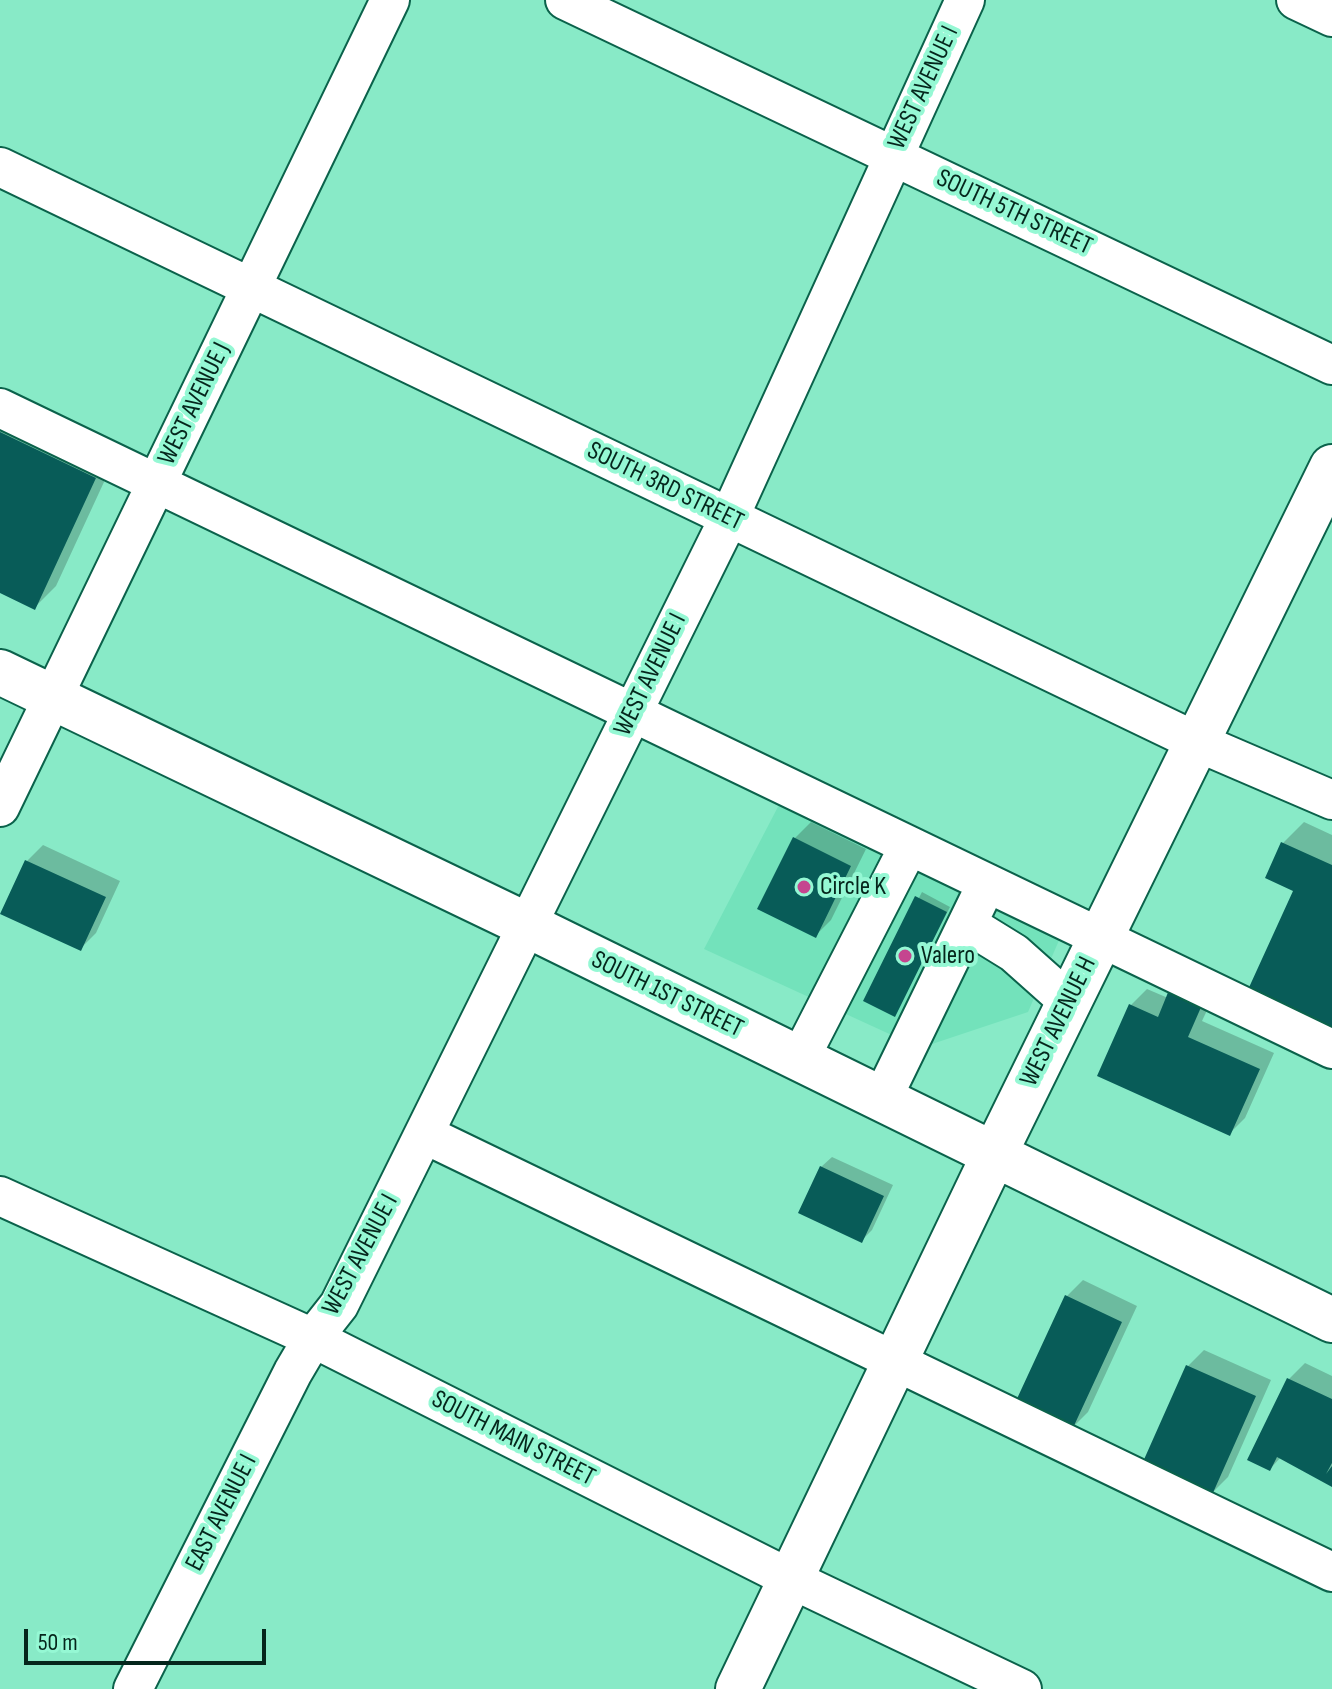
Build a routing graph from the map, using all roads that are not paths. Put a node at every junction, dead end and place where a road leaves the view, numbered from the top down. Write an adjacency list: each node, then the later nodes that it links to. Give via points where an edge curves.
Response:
1 (390, 0): 8 (street, WEST AVENUE J)
2 (565, 0): 6 (street, SOUTH 5TH STREET)
3 (965, 0): 6 (street, WEST AVENUE I)
4 (1296, 0): 5 (street)
5 (1332, 17)
6 (893, 156): 9 (street, SOUTH 5TH STREET); 13 (street, WEST AVENUE I)
7 (0, 167): 8 (street, SOUTH 3RD STREET)
8 (251, 288): 12 (street, WEST AVENUE J); 13 (street, SOUTH 3RD STREET)
9 (1332, 365)
10 (0, 408): 12 (street)
11 (1332, 467): 17 (main road, WEST AVENUE H)
12 (157, 484): 15 (street, WEST AVENUE J); 16 (street)
13 (729, 518): 16 (street, WEST AVENUE I); 17 (street, SOUTH 3RD STREET)
14 (0, 672): 15 (main road, SOUTH 1ST STREET)
15 (54, 698): 19 (street, WEST AVENUE J); 23 (main road, SOUTH 1ST STREET)
16 (632, 712): 20 (street); 23 (street, WEST AVENUE I)
17 (1197, 742): 18 (street, SOUTH 3RD STREET); 24 (main road, WEST AVENUE H)
18 (1332, 800)
19 (0, 807)
20 (909, 846): 21 (street); 27 (street)
21 (987, 883): 22 (street); 24 (street)
22 (967, 924): 25 (street, via 1014,953); 28 (street)
23 (527, 925): 27 (main road, SOUTH 1ST STREET); 29 (street, WEST AVENUE I)
24 (1101, 938): 25 (main road, WEST AVENUE H); 26 (street)
25 (1069, 1002): 30 (main road, WEST AVENUE H)
26 (1332, 1049)
27 (799, 1060): 28 (main road, SOUTH 1ST STREET)
28 (881, 1101): 30 (main road, SOUTH 1ST STREET)
29 (424, 1134): 33 (street, WEST AVENUE I, via 339,1305); 34 (street)
30 (993, 1157): 32 (main road, SOUTH 1ST STREET); 34 (main road, WEST AVENUE H)
31 (0, 1196): 33 (street, SOUTH MAIN STREET)
32 (1332, 1320)
33 (313, 1338): 36 (street, SOUTH MAIN STREET); 37 (street, EAST AVENUE I)
34 (895, 1361): 35 (street); 36 (main road, WEST AVENUE H)
35 (1332, 1572)
36 (791, 1579): 38 (main road, WEST AVENUE H); 39 (street, SOUTH MAIN STREET)
37 (133, 1689)
38 (738, 1689)
39 (1022, 1689)

